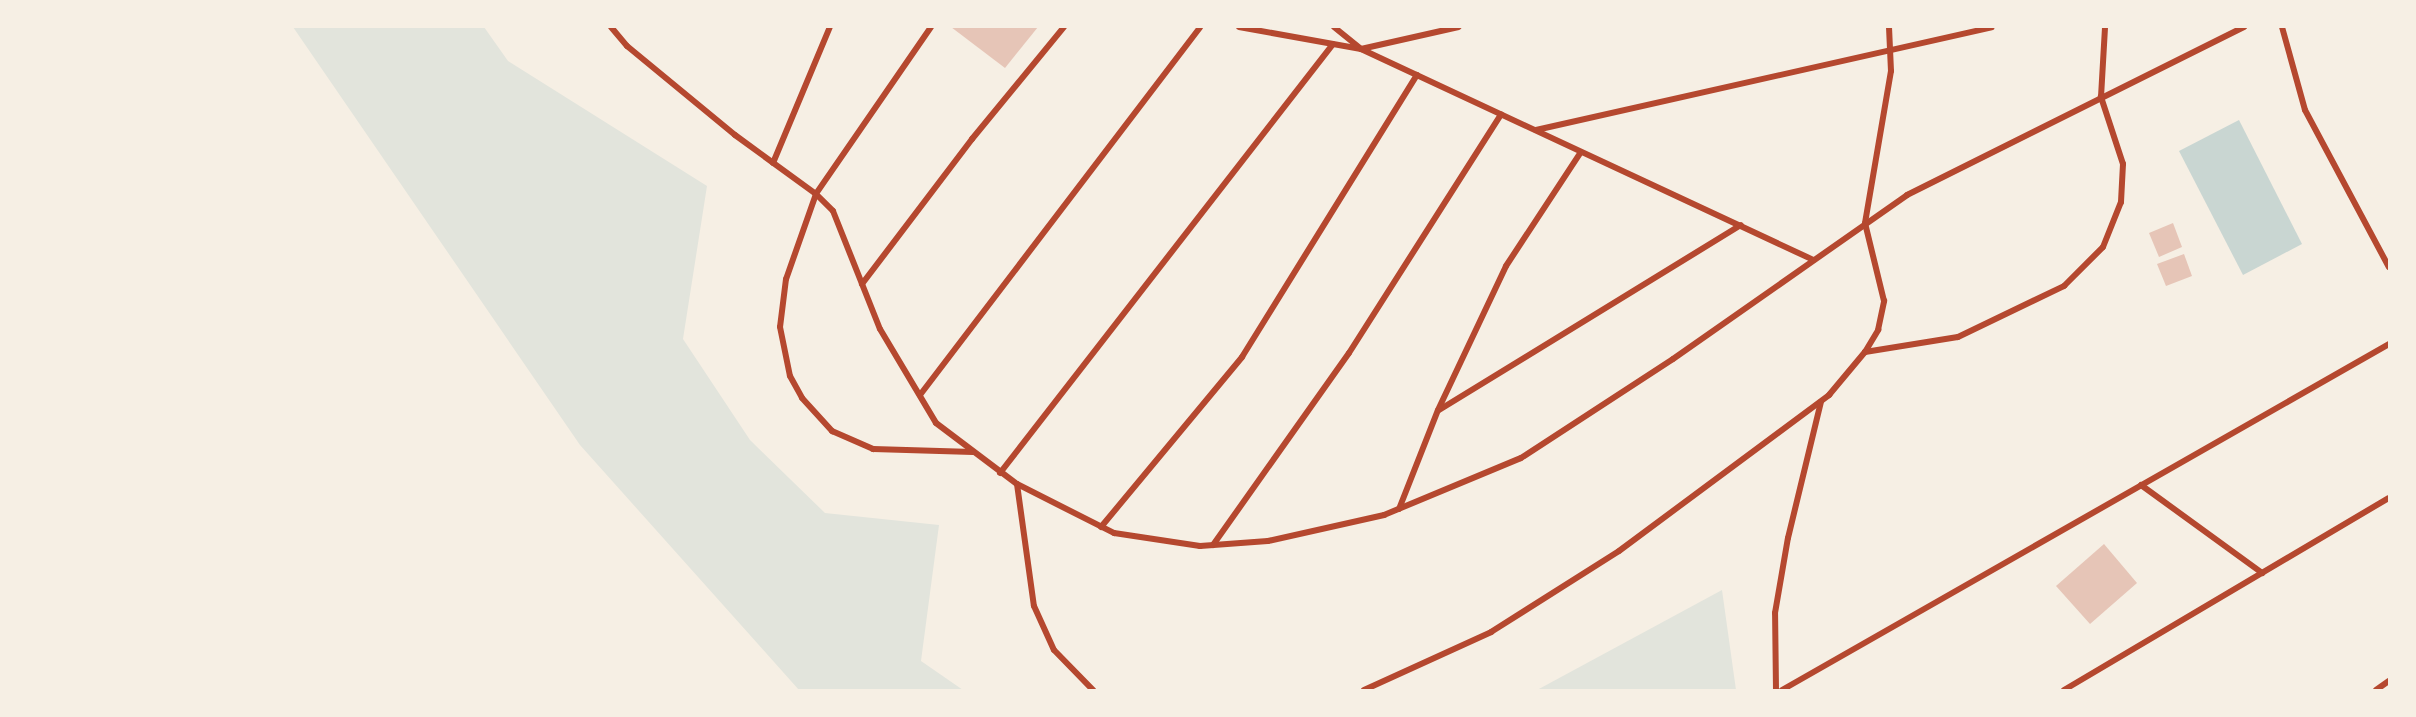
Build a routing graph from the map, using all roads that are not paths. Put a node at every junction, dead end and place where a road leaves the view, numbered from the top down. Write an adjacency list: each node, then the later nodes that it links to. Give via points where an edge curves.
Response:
1 (611, 27): 22 (street, via 627,46)
2 (830, 27): 22 (street)
3 (931, 27): 23 (street)
4 (1064, 27): 28 (street, via 972,139)
5 (1200, 27): 31 (street)
6 (1239, 27): 14 (street)
7 (1334, 27): 15 (street)
8 (1459, 27): 15 (street)
9 (1888, 27): 16 (street)
10 (1992, 27): 16 (street)
11 (2105, 27): 18 (street)
12 (2244, 27): 18 (street)
13 (2282, 27): 27 (street, via 2305,111)
14 (1333, 44): 15 (street); 35 (street)
15 (1360, 49): 17 (street)
16 (1890, 49): 20 (street); 24 (street, via 1888,90)
17 (1417, 75): 19 (street); 40 (street, via 1242,357)
18 (2100, 97): 24 (street, via 1907,195); 30 (street, via 2122,164 2121,202 2103,247 2064,286 1958,337)
19 (1501, 114): 20 (street); 41 (street, via 1350,353)
20 (1535, 130): 21 (street)
21 (1581, 152): 25 (street); 33 (street, via 1506,266)
22 (773, 163): 23 (street)
23 (816, 194): 28 (street, via 833,211); 34 (street, via 786,279 780,327 790,376 802,398 832,430 873,448)
24 (1865, 223): 26 (street); 30 (street, via 1884,301 1878,330)
25 (1741, 225): 26 (street); 33 (street)
26 (1813, 260): 39 (street, via 1521,458)
27 (2389, 267)
28 (862, 284): 31 (street, via 879,329)
29 (2389, 344): 37 (street)
30 (1864, 352): 32 (street)
31 (920, 395): 34 (street, via 936,423)
32 (1821, 401): 45 (street, via 1619,551 1491,632); 46 (street, via 1788,538 1775,613)
33 (1438, 410): 39 (street)
34 (974, 452): 35 (street)
35 (1000, 472): 36 (street)
36 (1017, 484): 40 (street); 44 (street, via 1034,606 1054,650)
37 (2141, 485): 42 (street); 47 (street)
38 (2389, 498): 42 (street)
39 (1399, 509): 41 (street, via 1384,516 1268,541)
40 (1101, 527): 41 (street, via 1114,533)
41 (1213, 545)
42 (2262, 573): 48 (street)
43 (2389, 681): 49 (street)
44 (1093, 690)
45 (1364, 690)
46 (1776, 690)
47 (1782, 690)
48 (2064, 690)
49 (2376, 690)

